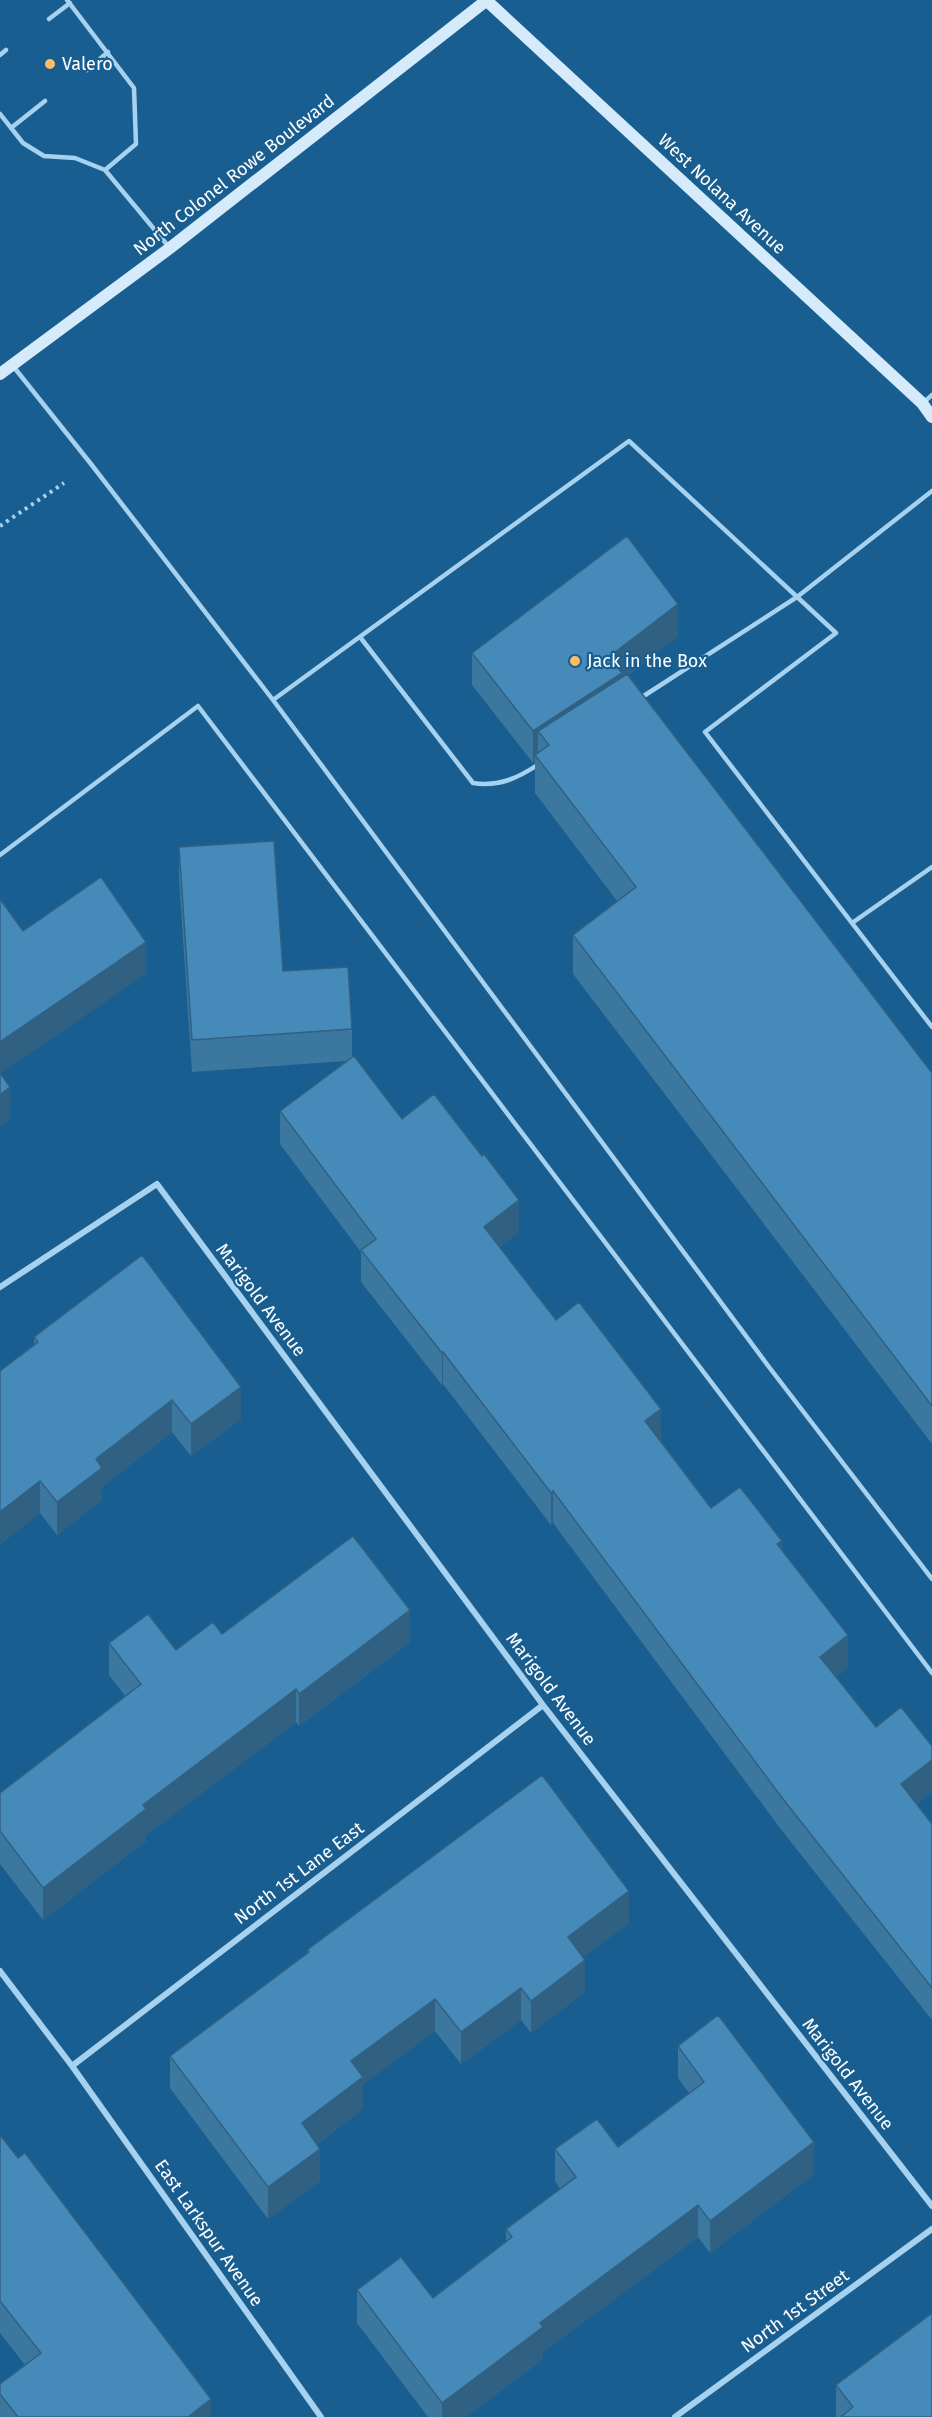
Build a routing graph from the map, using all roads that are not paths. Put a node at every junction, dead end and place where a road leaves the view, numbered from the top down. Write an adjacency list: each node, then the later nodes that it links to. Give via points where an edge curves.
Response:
1 (486, 0): 12 (main road, North Colonel Rowe Boulevard); 15 (main road, West Nolana Avenue)
2 (68, 2): 3 (lane); 5 (lane)
3 (48, 19)
4 (6, 50): 6 (lane)
5 (108, 52): 7 (lane); 11 (lane, via 134,88 135,144)
6 (0, 55)
7 (87, 70)
8 (45, 101): 10 (lane)
9 (0, 114): 10 (lane)
10 (10, 128): 11 (lane, via 22,143 44,156 75,158)
11 (105, 170): 12 (lane)
12 (170, 248): 13 (main road, North Colonel Rowe Boulevard)
13 (12, 365): 14 (main road, North Colonel Rowe Boulevard); 20 (lane)
14 (0, 374)
15 (927, 399): 16 (main road, West Nolana Avenue)
16 (932, 417)
17 (932, 491): 18 (lane)
18 (797, 597): 19 (lane, via 629,441); 21 (lane); 25 (lane, via 836,633 705,732)
19 (360, 637): 20 (lane); 22 (lane, via 473,783 486,785 516,779)
20 (273, 700): 28 (lane, via 769,1367)
21 (636, 701)
22 (546, 759)
23 (0, 855): 29 (lane, via 198,706)
24 (932, 867): 25 (lane)
25 (852, 923): 26 (lane)
26 (932, 1028)
27 (0, 1287): 30 (street, Marigold Avenue, via 156,1184)
28 (932, 1579)
29 (932, 1673)
30 (543, 1705): 32 (street, North 1st Lane East); 33 (street, Marigold Avenue)
31 (0, 1971): 32 (street, East Larkspur Avenue)
32 (72, 2066): 35 (street, East Larkspur Avenue)
33 (932, 2206)
34 (932, 2229): 36 (street, North 1st Street)
35 (321, 2417)
36 (675, 2417)

